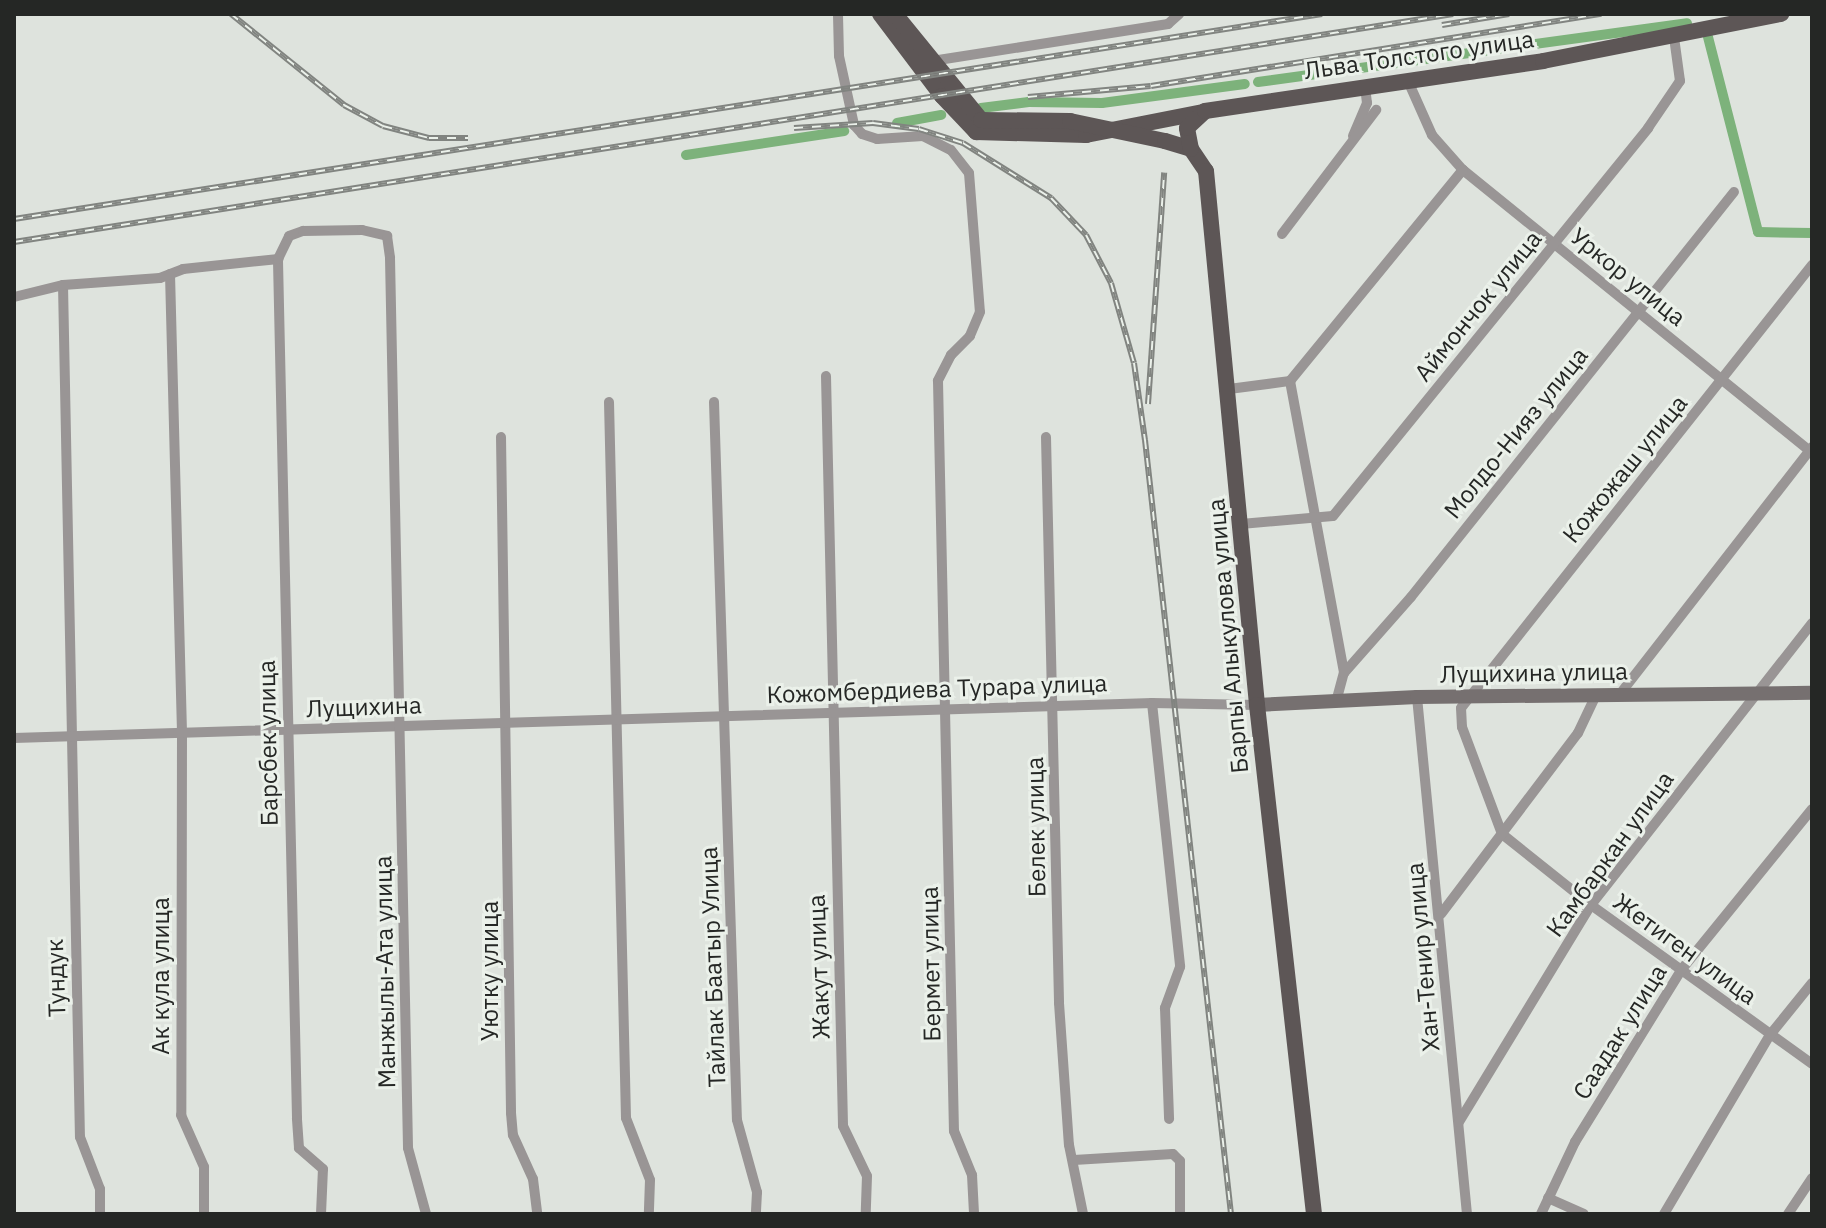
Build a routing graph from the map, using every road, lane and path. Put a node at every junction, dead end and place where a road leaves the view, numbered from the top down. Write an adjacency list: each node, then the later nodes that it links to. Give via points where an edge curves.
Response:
1 (838, 14): 48 (street, via 839,56 854,125 877,139 923,136 951,150 969,173 980,312 938,381)
2 (880, 14): 12 (main road, via 976,132)
3 (895, 14): 7 (main road)
4 (1179, 14): 7 (street, via 1168,24)
5 (1781, 14): 6 (main road, Льва Толстого улица)
6 (1674, 37): 8 (main road, Льва Толстого улица); 18 (street, Аймончок улица, via 1681,74 1677,87)
7 (929, 61): 12 (main road, via 981,120 1052,120)
8 (1408, 81): 9 (main road, Льва Толстого улица); 15 (street, Уркор улица, via 1432,135)
9 (1365, 87): 11 (main road, Льва Толстого улица); 13 (street, via 1367,103)
10 (1376, 110): 13 (street)
11 (1205, 111): 12 (main road, Льва Толстого улица); 14 (main road, via 1187,128)
12 (1102, 131): 14 (main road)
13 (1353, 138): 17 (street)
14 (1191, 149): 28 (main road, Барпы Алыкулова улица, via 1208,180)
15 (1463, 170): 18 (street, Уркор улица); 27 (street)
16 (1734, 192): 24 (street, Молдо-Нияз улица)
17 (1282, 234)
18 (1555, 244): 24 (street, Уркор улица); 34 (street, Аймончок улица, via 1333,516)
19 (278, 259): 21 (street); 53 (street, Манжылы-Ата улица, via 289,236 303,231 362,230 387,236); 54 (street, Барсбек улица)
20 (1812, 265): 26 (street, Кожожаш улица)
21 (170, 274): 22 (street); 55 (street, Ак кула улица)
22 (63, 285): 23 (street); 56 (street, Тундук)
23 (14, 297)
24 (1639, 311): 26 (street, Уркор улица); 37 (street, Молдо-Нияз улица)
25 (826, 376): 49 (street, Жакут улица)
26 (1724, 379): 33 (street, Уркор улица); 42 (street, Кожожаш улица)
27 (1290, 381): 28 (street); 34 (street)
28 (1229, 389): 35 (main road, Барпы Алыкулова улица)
29 (609, 402): 51 (street)
30 (714, 402): 50 (street, Тайлак Баатыр Улица)
31 (501, 437): 52 (street, Уютку улица)
32 (1046, 437): 47 (street, Белек улица)
33 (1811, 450): 40 (street)
34 (1318, 518): 35 (street); 37 (street)
35 (1241, 524): 46 (main road, Барпы Алыкулова улица)
36 (1812, 623): 38 (street, Камбаркан улица)
37 (1344, 673): 44 (street, Молдо-Нияз улица)
38 (1757, 693): 39 (street, Лущихина улица); 40 (street, Лущихина улица); 60 (street, Камбаркан улица)
39 (1812, 693)
40 (1620, 694): 41 (street, Лущихина улица)
41 (1596, 695): 42 (street, Лущихина улица); 59 (street, via 1578,733)
42 (1466, 696): 43 (street, Лущихина улица); 59 (street, via 1462,727)
43 (1417, 697): 44 (street, Лущихина улица); 61 (street, Хан-Тенир улица)
44 (1336, 702): 46 (street, Лущихина улица)
45 (1152, 703): 46 (street, Кожомбердиева Турара улица); 47 (street, Кожомбердиева Турара улица); 66 (street, via 1180,967 1165,1008)
46 (1257, 705): 82 (main road, Барпы Алыкулова улица)
47 (1054, 706): 48 (street, Кожомбердиева Турара улица); 68 (street, Белек улица, via 1059,1003)
48 (947, 709): 49 (street, Кожомбердиева Турара улица); 79 (street, Бермет улица, via 954,1131 972,1175)
49 (833, 713): 50 (street, Кожомбердиева Турара улица); 78 (street, Жакут улица, via 843,1126 867,1176)
50 (726, 716): 51 (street, Кожомбердиева Турара улица); 77 (street, Тайлак Баатыр Улица, via 737,1120 757,1192)
51 (618, 719): 52 (street, Лущихина); 76 (street, via 626,1118 650,1180)
52 (508, 723): 53 (street, Лущихина); 75 (street, Уютку улица, via 511,1113 513,1135 533,1179)
53 (399, 726): 54 (street, Лущихина); 74 (street, Манжылы-Ата улица, via 408,1148)
54 (288, 730): 55 (street, Лущихина); 73 (street, Барсбек улица, via 299,1148 323,1169)
55 (182, 733): 56 (street, Лущихина); 72 (street, Ак кула улица, via 181,1115 204,1167)
56 (69, 736): 57 (street, Лущихина); 71 (street, Тундук, via 80,1137 100,1189)
57 (14, 738)
58 (1812, 809): 62 (street, Саадак улица)
59 (1502, 834): 60 (street, Жетиген улица); 61 (street)
60 (1591, 905): 62 (street, Жетиген улица); 67 (street, Камбаркан улица)
61 (1441, 914): 67 (street, Хан-Тенир улица)
62 (1682, 969): 64 (street, Жетиген улица); 70 (street, Саадак улица, via 1575,1142)
63 (1812, 983): 64 (street)
64 (1770, 1035): 65 (street, Жетиген улица); 86 (street)
65 (1812, 1064)
66 (1169, 1119)
67 (1459, 1122): 83 (street, Хан-Тенир улица)
68 (1074, 1160): 80 (street, Белек улица); 81 (street, via 1173,1154 1180,1161)
69 (1812, 1178): 87 (street)
70 (1548, 1198): 84 (street, Саадак улица); 85 (street)
71 (100, 1214)
72 (204, 1214)
73 (321, 1214)
74 (426, 1214)
75 (537, 1214)
76 (649, 1214)
77 (756, 1214)
78 (866, 1214)
79 (974, 1214)
80 (1083, 1214)
81 (1180, 1214)
82 (1314, 1214)
83 (1467, 1214)
84 (1541, 1214)
85 (1584, 1214)
86 (1664, 1214)
87 (1788, 1214)

